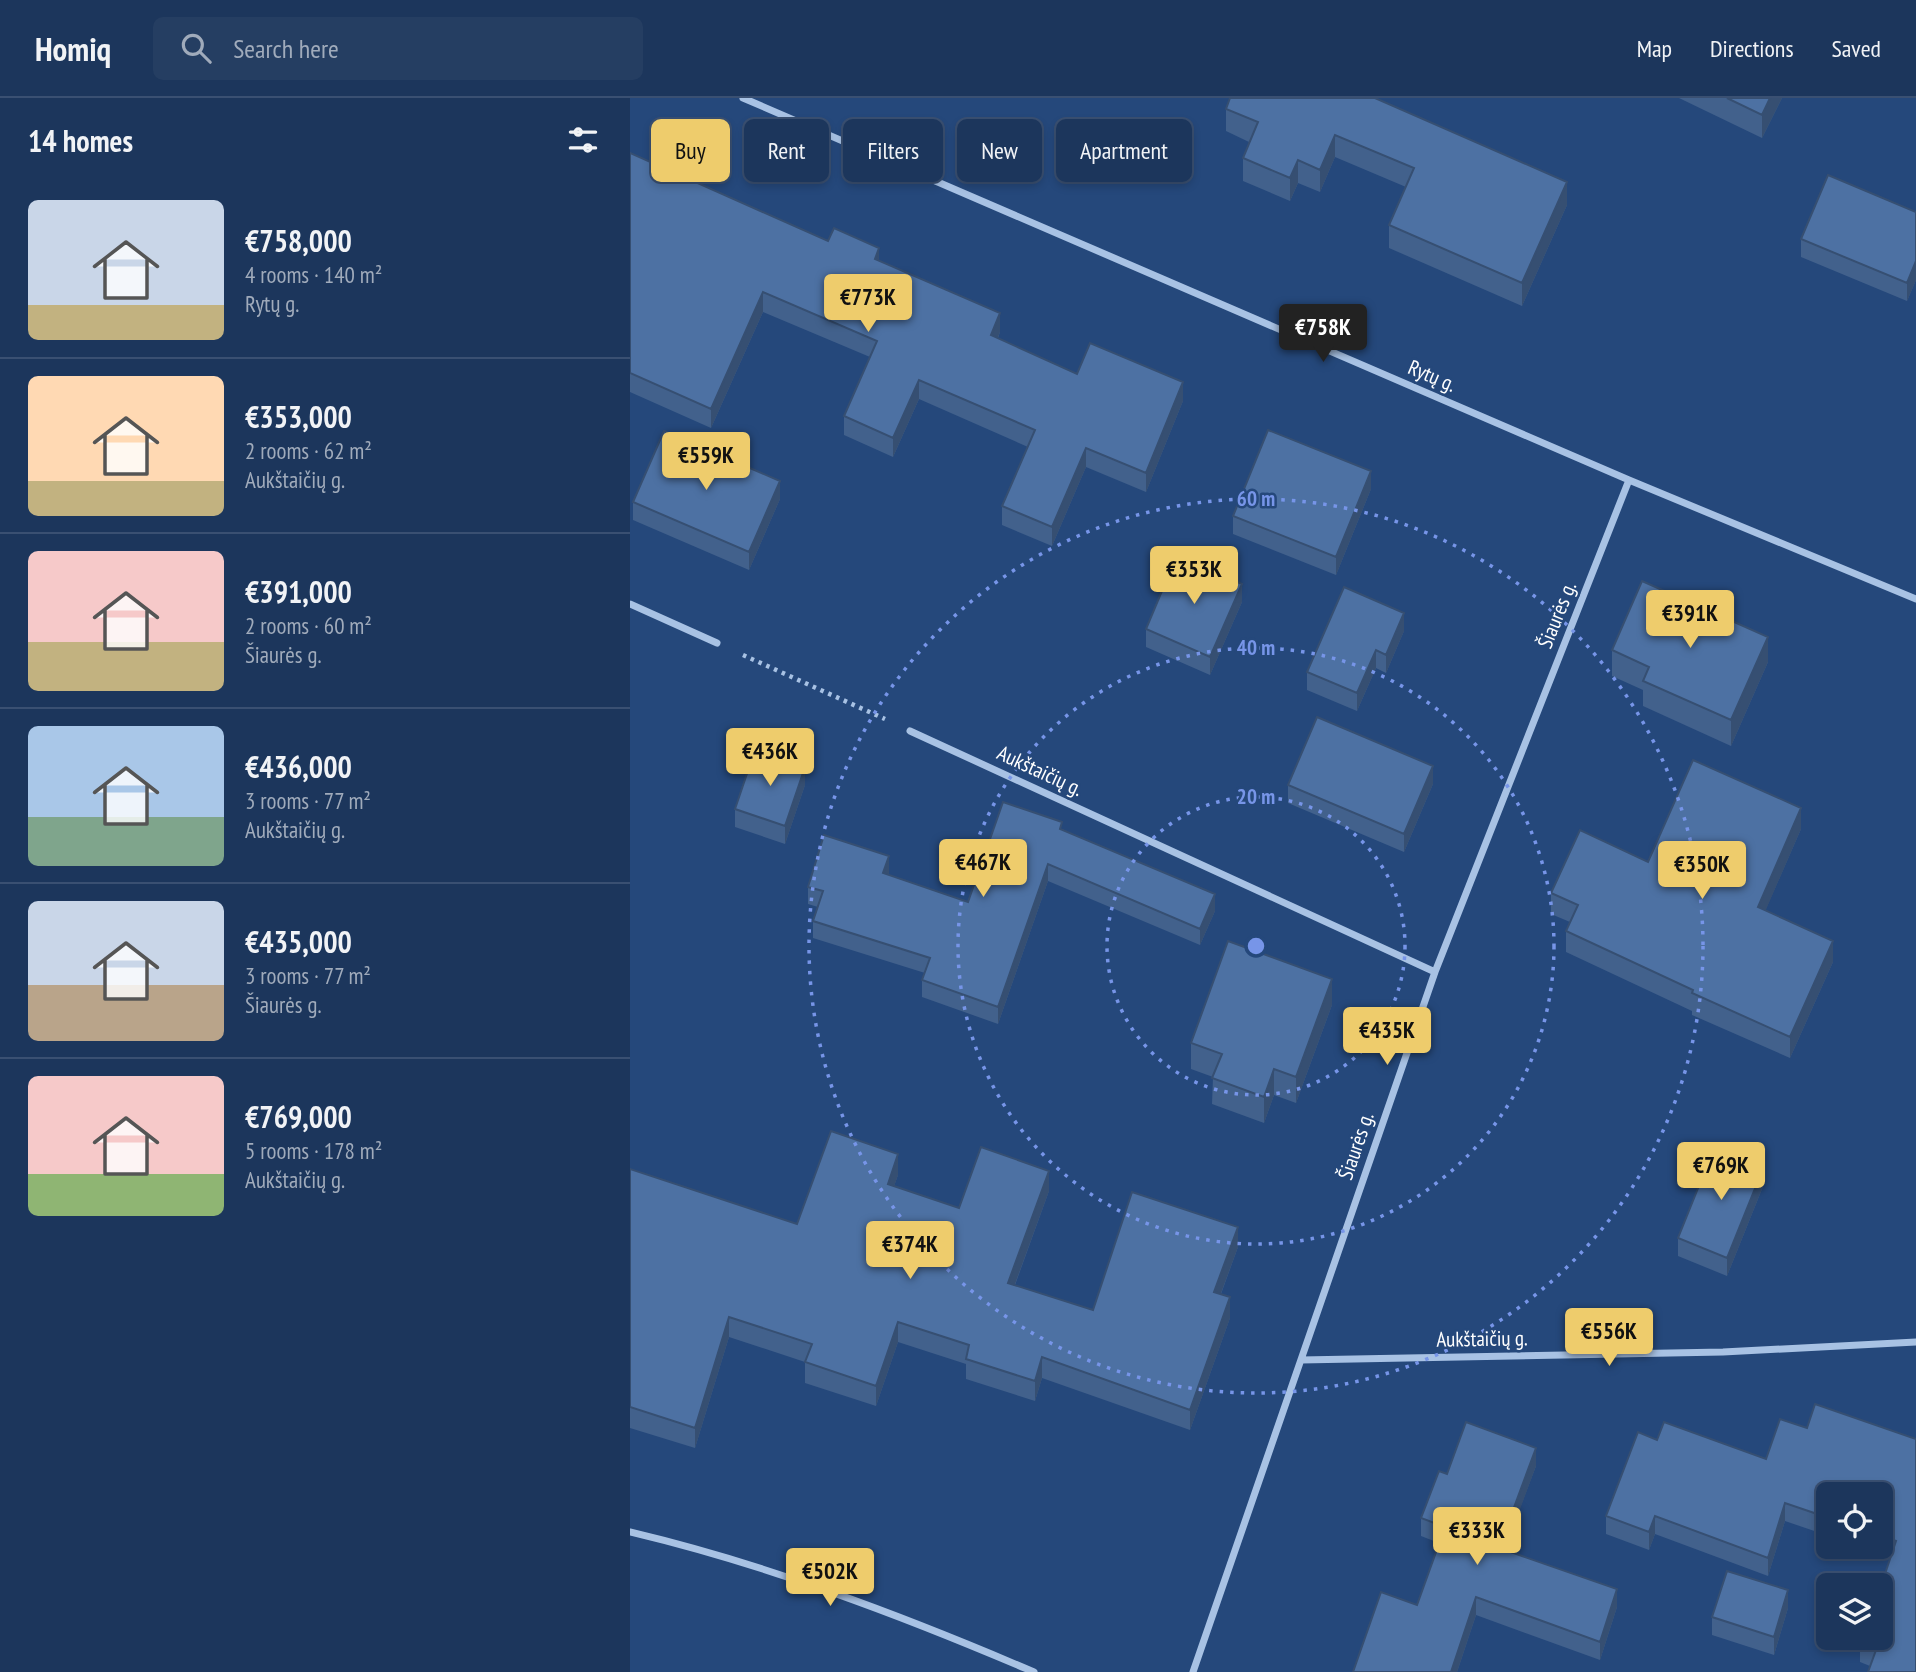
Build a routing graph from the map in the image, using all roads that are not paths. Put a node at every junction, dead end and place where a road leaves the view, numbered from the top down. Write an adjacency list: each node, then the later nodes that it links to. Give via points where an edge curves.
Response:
1 (743, 98): 2 (street, Rytų g.)
2 (1629, 480): 3 (street, Rytų g.); 7 (street, Šiaurės g.)
3 (1916, 599)
4 (630, 604): 5 (street)
5 (717, 643)
6 (910, 730): 7 (street, Aukštaičių g.)
7 (1435, 972): 9 (street, Šiaurės g.)
8 (1916, 1342): 9 (street, Aukštaičių g., via 1723,1352)
9 (1301, 1360): 12 (street, Šiaurės g.)
10 (630, 1532): 11 (street, via 703,1550 916,1622)
11 (1034, 1672)
12 (1193, 1672)

